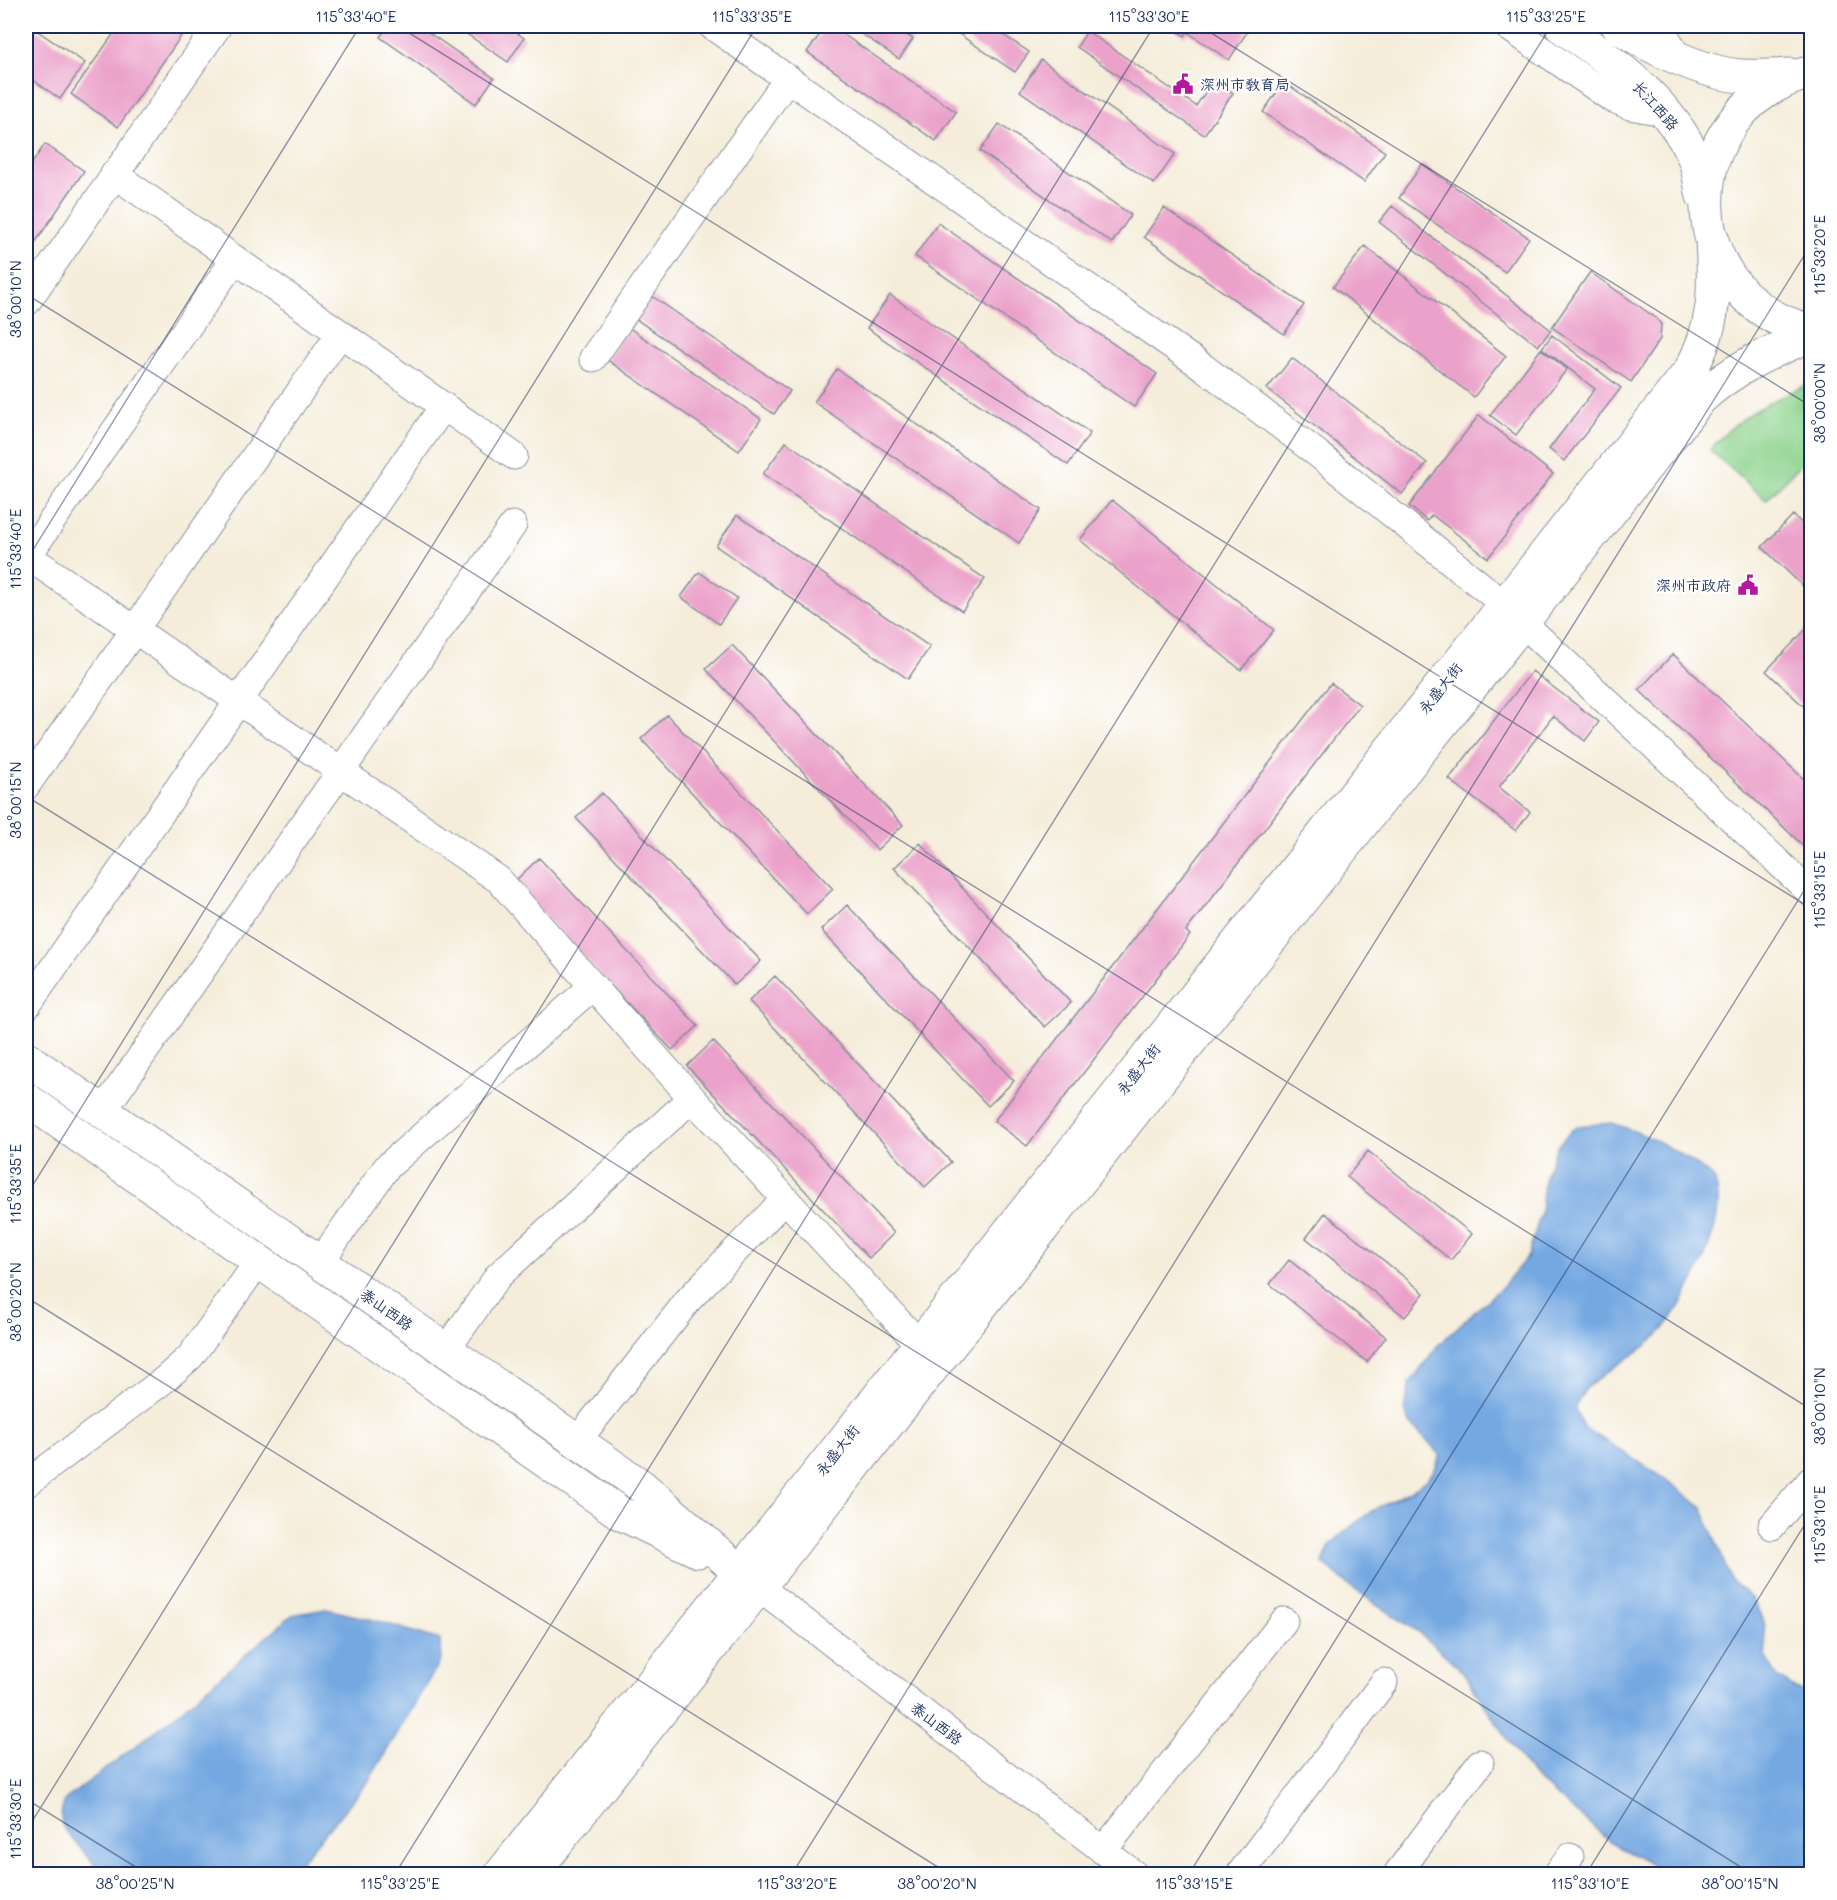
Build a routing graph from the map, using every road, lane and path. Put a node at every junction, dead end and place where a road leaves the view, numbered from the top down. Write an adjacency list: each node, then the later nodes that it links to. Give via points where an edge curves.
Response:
1 (218, 26): 11 (street)
2 (712, 26): 9 (street)
3 (1506, 26): 10 (street, via 1611,98)
4 (1562, 26): 10 (main road, 长江西路, via 1618,65)
5 (1618, 26): 7 (main road)
6 (1660, 26): 7 (street)
7 (1678, 58): 8 (main road, via 1739,76)
8 (1804, 74): 12 (main road, via 1761,93 1722,138 1708,175)
9 (788, 78): 17 (street); 22 (street, via 1203,367)
10 (1663, 112): 12 (main road, 长江西路, via 1683,135 1696,161)
11 (114, 174): 13 (street); 14 (street)
12 (1709, 227): 16 (main road, via 1725,270 1750,300 1782,321); 22 (main road, 永盛大街, via 1714,297 1711,323 1701,352)
13 (234, 259): 15 (street); 21 (street)
14 (26, 303)
15 (339, 333): 18 (street); 23 (street)
16 (1812, 333): 22 (main road, 永盛大街, via 1718,382)
17 (593, 358)
18 (443, 406): 19 (street); 24 (street)
19 (514, 456)
20 (513, 525): 25 (street)
21 (26, 557): 23 (street)
22 (1514, 613): 27 (street); 37 (main road, 永盛大街); 43 (main road, 永盛大街)
23 (134, 630): 24 (street); 26 (street)
24 (238, 701): 25 (street); 29 (street)
25 (341, 771): 28 (street, via 499,880); 33 (street)
26 (26, 786)
27 (1812, 894)
28 (593, 986): 31 (street); 36 (street, via 387,1167)
29 (26, 1007)
30 (26, 1058): 33 (main road, 泰山西路)
31 (692, 1098): 34 (street); 38 (street, via 498,1276)
32 (26, 1099): 35 (main road, 泰山西路)
33 (103, 1111): 36 (main road, 泰山西路)
34 (785, 1198): 37 (street); 39 (street, via 690,1298)
35 (259, 1261): 41 (street, via 190,1357); 43 (main road, 泰山西路, via 620,1513)
36 (320, 1262): 38 (main road, 泰山西路)
37 (920, 1345): 43 (main road, 永盛大街)
38 (446, 1350): 39 (main road, 泰山西路)
39 (577, 1441): 43 (main road, 泰山西路, via 640,1485)
40 (1812, 1479): 42 (street)
41 (26, 1484)
42 (1772, 1526)
43 (749, 1580): 47 (street, 泰山西路); 48 (main road, 永盛大街); 49 (main road, 永盛大街)
44 (1284, 1621): 47 (street)
45 (1383, 1682): 51 (street)
46 (1480, 1763): 52 (street)
47 (1103, 1851): 50 (street, 泰山西路)
48 (501, 1875)
49 (532, 1875)
50 (1134, 1875)
51 (1240, 1875)
52 (1396, 1875)

